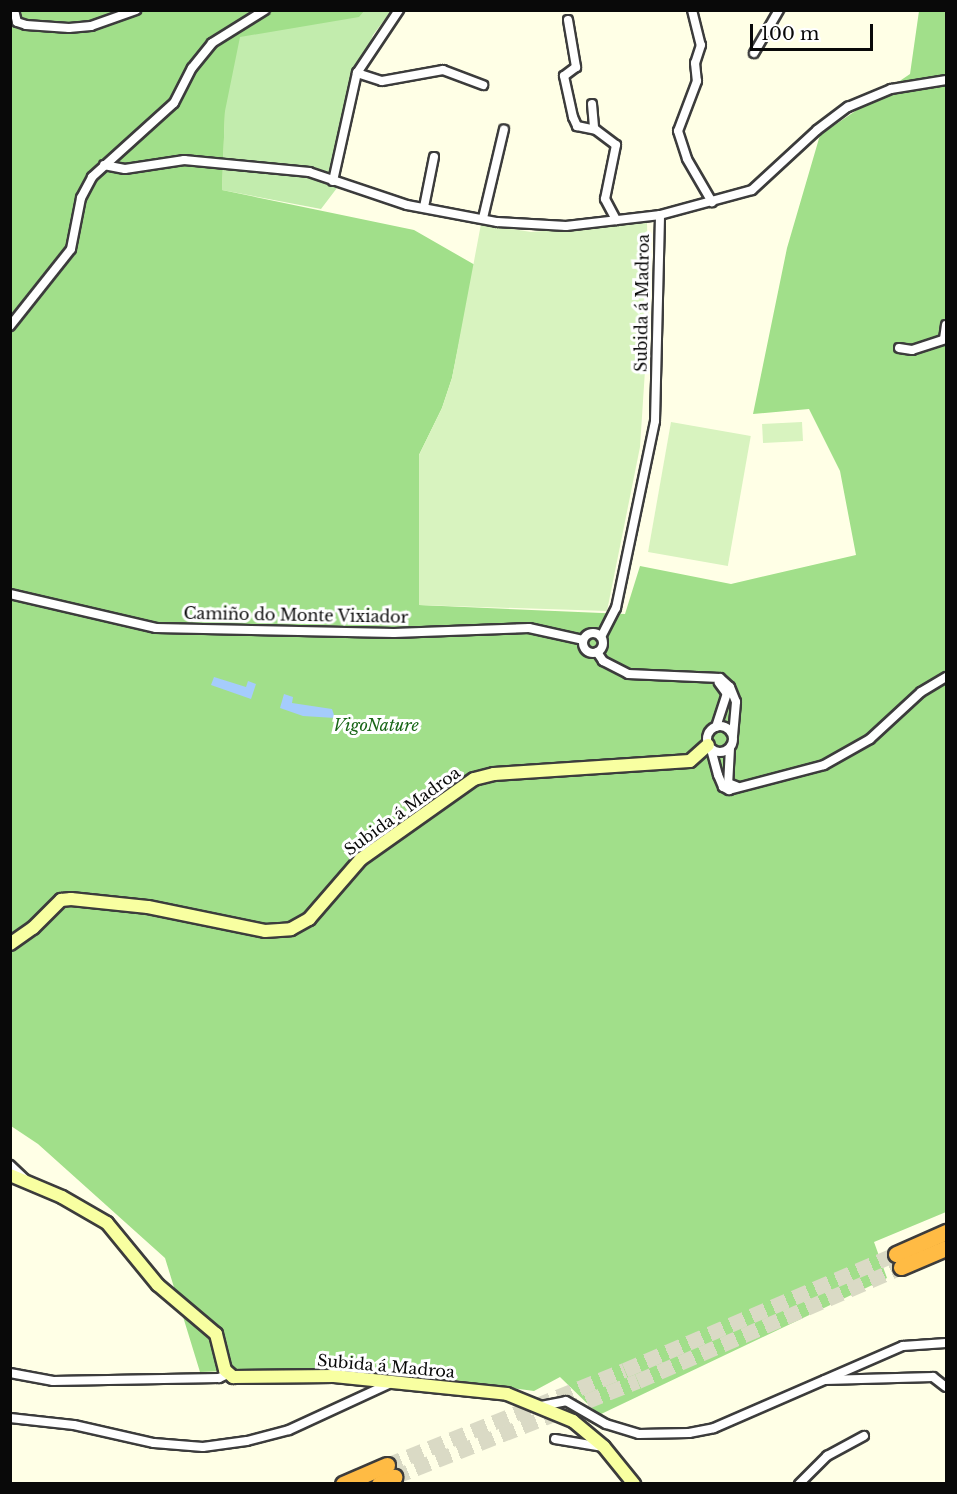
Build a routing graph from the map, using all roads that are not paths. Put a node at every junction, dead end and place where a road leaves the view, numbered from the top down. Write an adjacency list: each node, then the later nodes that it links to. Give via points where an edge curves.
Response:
1 (14, 10): 2 (street, via 17,22 26,25 69,28 91,26)
2 (136, 10)
3 (265, 10): 16 (street, via 212,43 192,68 174,103)
4 (399, 10): 9 (street)
5 (692, 10): 18 (street, via 700,51 695,63 697,81 678,131 687,159)
6 (779, 10): 8 (street)
7 (568, 20): 14 (street, via 576,67 564,76 573,117 577,126)
8 (754, 54)
9 (357, 73): 11 (street, via 382,81 443,70); 17 (street)
10 (946, 80): 18 (street, Subida á Madroa, via 891,89 865,98 817,130 752,190)
11 (483, 85)
12 (592, 104): 14 (street)
13 (504, 129): 21 (street)
14 (594, 129): 22 (street, via 616,146 604,199)
15 (434, 157): 19 (street)
16 (104, 165): 17 (street, via 125,169 184,160 309,172); 24 (street, via 84,189 71,249)
17 (333, 181): 19 (street, via 377,198)
18 (712, 202): 20 (street, Subida á Madroa)
19 (424, 207): 21 (street)
20 (660, 215): 22 (street); 28 (street, Subida á Madroa, via 656,421 616,608)
21 (483, 218): 22 (street, via 566,226)
22 (616, 220)
23 (946, 325): 25 (street)
24 (10, 326)
25 (945, 339): 26 (street, via 912,350)
26 (900, 348)
27 (10, 594): 29 (street, Camiño do Monte Vixiador, via 156,628 394,633 529,628)
28 (601, 637): 29 (street, via 591,633); 30 (street, Subida á Madroa, via 602,647)
29 (583, 640): 30 (street, via 586,650)
30 (597, 652): 31 (street, via 603,661 628,674)
31 (711, 677): 33 (street, via 727,694); 34 (street, via 726,682 733,692)
32 (946, 677): 37 (street, via 921,692 846,755 824,765)
33 (716, 727): 34 (street, via 726,728); 35 (street, via 708,736)
34 (733, 735): 36 (street)
35 (710, 747): 36 (street, via 719,752); 37 (street, via 723,787); 38 (street, Subida á Madroa, via 690,761 494,774 474,779 361,859 309,919 291,929 266,931 148,907 71,899 61,900)
36 (730, 748): 37 (street, via 728,783)
37 (740, 788)
38 (10, 944)
39 (10, 1165): 41 (street)
40 (10, 1175): 41 (street)
41 (26, 1179): 46 (street, via 98,1217 118,1234 158,1285 216,1334)
42 (946, 1232): 43 (highway, via 899,1260)
43 (946, 1248)
44 (946, 1343): 47 (street, via 903,1346)
45 (10, 1373): 46 (street, via 53,1381 219,1378)
46 (228, 1374): 48 (street, Subida á Madroa, via 247,1380 325,1375)
47 (821, 1380): 49 (street, via 933,1377); 50 (street, via 714,1428 666,1436 615,1428 566,1401)
48 (393, 1382): 50 (street, Subida á Madroa, via 493,1392); 51 (street, via 289,1430 203,1447 154,1443 74,1425)
49 (946, 1387)
50 (541, 1406): 54 (street, Subida á Madroa, via 573,1421)
51 (10, 1418)
52 (864, 1436): 58 (street, via 827,1456)
53 (555, 1438): 54 (street)
54 (604, 1447): 57 (street, Subida á Madroa)
55 (343, 1484): 56 (highway, via 390,1471)
56 (379, 1484)
57 (634, 1484)
58 (799, 1484)

